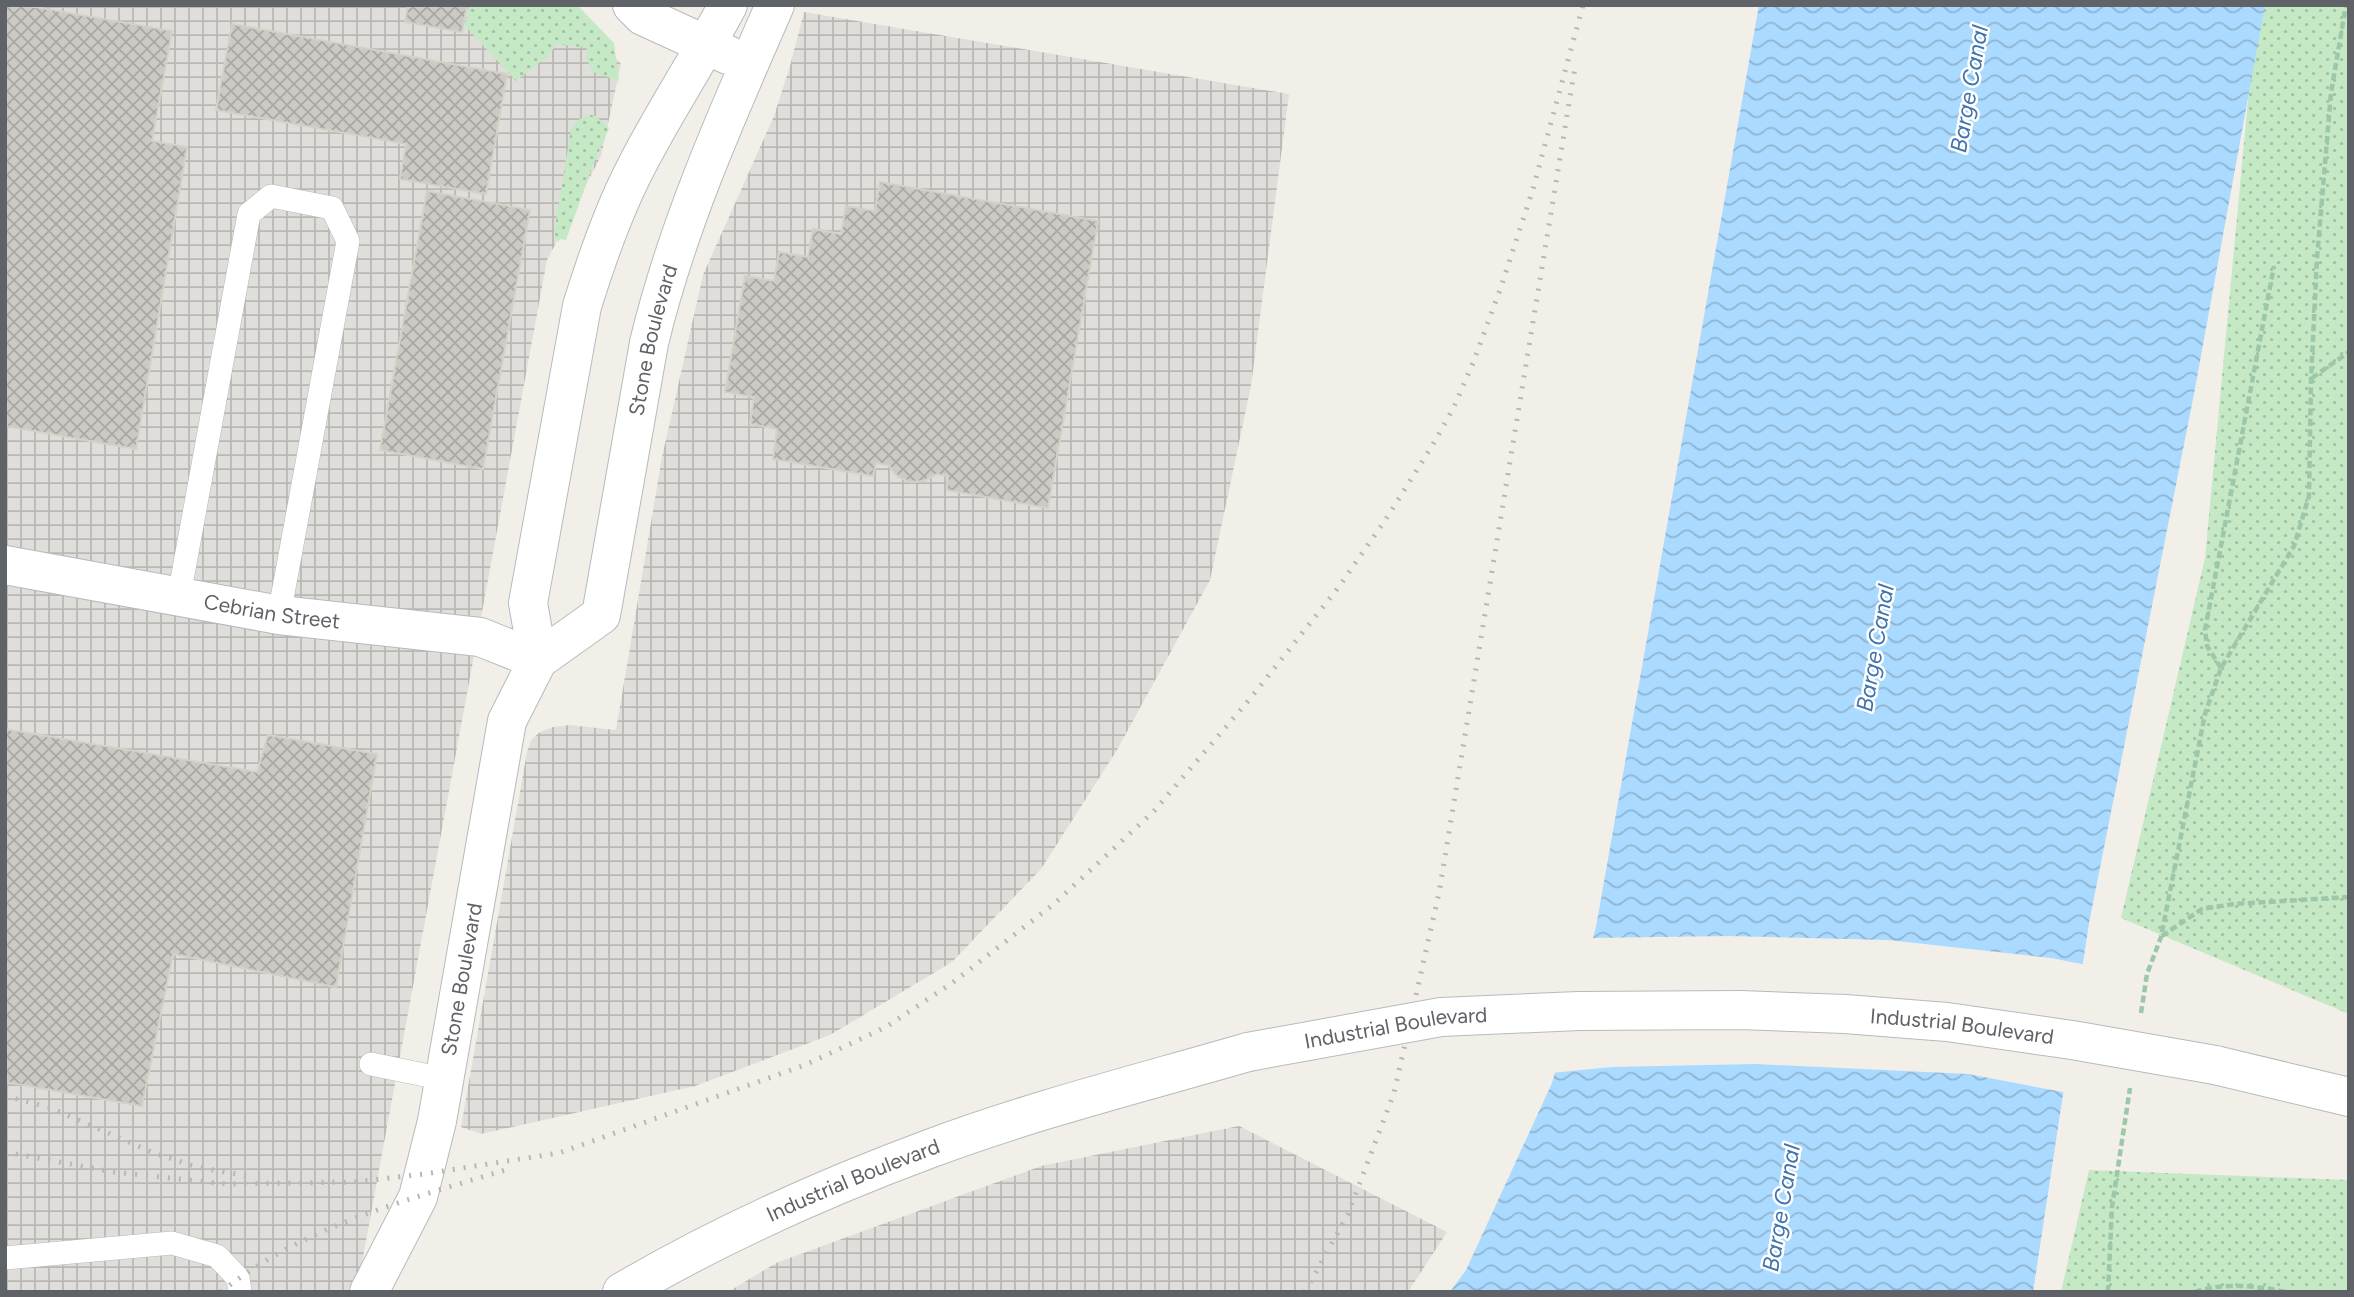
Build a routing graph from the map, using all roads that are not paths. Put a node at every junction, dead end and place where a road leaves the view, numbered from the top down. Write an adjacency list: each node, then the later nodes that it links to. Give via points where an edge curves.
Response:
1 (632, 5): 3 (street, via 643,16)
2 (775, 5): 4 (street, Stone Boulevard)
3 (715, 20): 4 (street); 8 (street, via 628,182 583,306 528,603)
4 (750, 64): 8 (street, Stone Boulevard, via 658,305 601,615)
5 (5, 565): 6 (street, Cebrian Street)
6 (179, 596): 7 (street, Cebrian Street); 7 (lane, via 249,214 271,196 331,208 348,241)
7 (279, 615): 8 (street, Cebrian Street, via 480,636)
8 (537, 660): 10 (street, Stone Boulevard, via 508,721)
9 (371, 1064): 10 (lane)
10 (444, 1079): 14 (street, Stone Boulevard, via 418,1197)
11 (2349, 1097): 15 (street, Industrial Boulevard, bridge, via 2215,1065 1947,1022 1740,1010 1441,1017 1248,1052 930,1148 809,1197)
12 (5, 1258): 13 (lane, via 172,1243 217,1256 238,1278)
13 (240, 1292)
14 (369, 1292)
15 (622, 1292)

